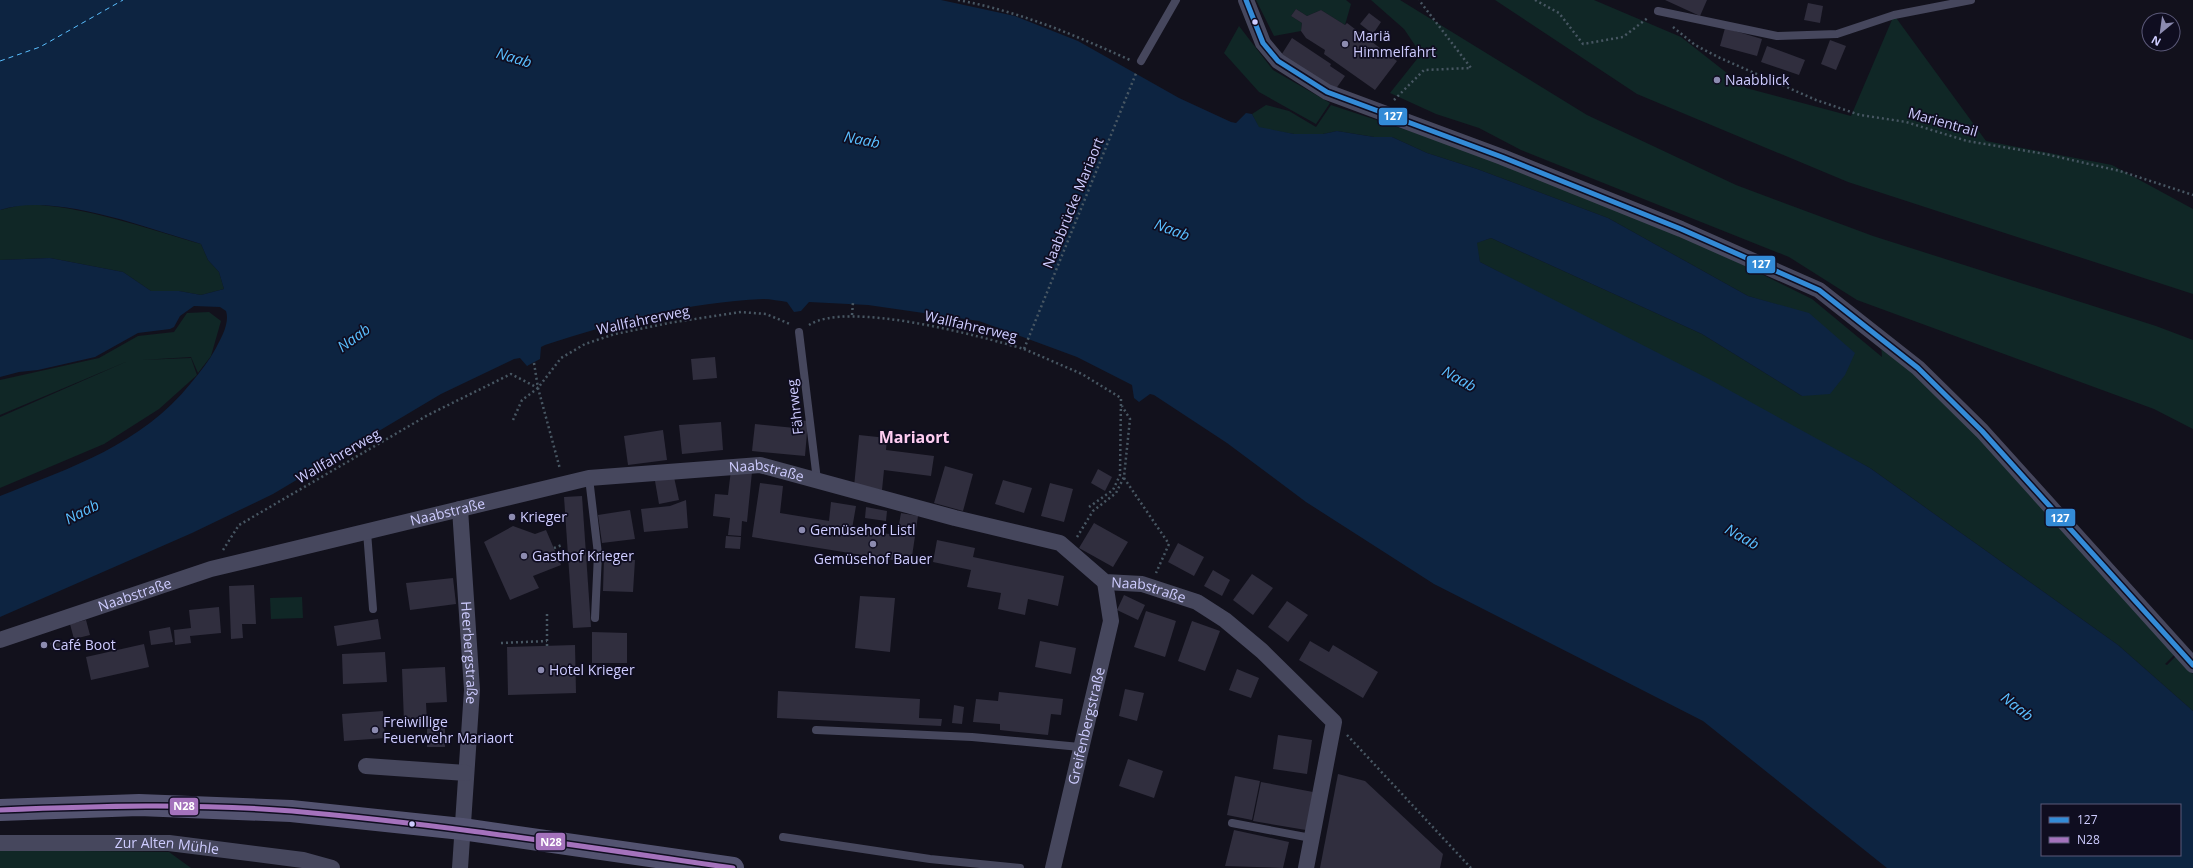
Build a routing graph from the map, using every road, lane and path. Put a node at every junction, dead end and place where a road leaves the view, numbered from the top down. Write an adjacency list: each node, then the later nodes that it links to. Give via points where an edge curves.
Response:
1 (958, 0): 8 (path, via 997,7 1051,25)
2 (1176, 0): 8 (lane)
3 (1246, 0): 10 (street, via 1263,43 1278,61 1327,92)
4 (1419, 0): 10 (path, via 1471,68 1424,70 1407,90)
5 (1535, 0): 7 (path, via 1558,13 1583,44 1623,37)
6 (1971, 0): 7 (lane, via 1894,15 1837,34 1777,36)
7 (1661, 12): 11 (path, Marientrail, via 1675,30 1695,45 1816,100 1860,115 1906,122 1967,141 2045,154 2120,171)
8 (1138, 61)
9 (1137, 72): 15 (path, Naabbrücke Mariaort)
10 (1382, 111): 41 (street, via 1681,229 1819,290 1918,368 1982,431)
11 (2193, 195)
12 (852, 302): 13 (path)
13 (852, 315): 14 (path, Wallfahrerweg, via 815,321); 16 (path, Wallfahrerweg, via 930,326)
14 (799, 332): 18 (path, Wallfahrerweg, via 786,322 766,314 741,312 669,323 585,344 561,358); 23 (lane, Fährweg)
15 (1028, 342): 16 (path, Wallfahrerweg)
16 (1024, 349): 19 (path, via 1082,374 1121,398)
17 (534, 363): 18 (path)
18 (538, 388): 20 (path, via 522,400); 24 (path); 31 (path, Wallfahrerweg, via 511,374 428,415 239,525)
19 (1122, 406): 22 (path, via 1130,419); 25 (path, via 1120,475 1113,490)
20 (513, 420)
21 (589, 478): 23 (street, Naabstraße, via 760,465); 24 (street, Naabstraße); 36 (lane, via 598,554)
22 (1124, 478): 30 (path, via 1116,493 1093,511); 33 (path, via 1169,544)
23 (817, 480): 30 (street, Naabstraße, via 955,518 1060,543)
24 (564, 485): 26 (street, Naabstraße)
25 (1089, 507)
26 (460, 509): 27 (street, Naabstraße); 46 (street, Heerbergstraße, via 472,690)
27 (367, 532): 31 (street, Naabstraße); 34 (lane)
28 (562, 545): 29 (path)
29 (554, 548)
30 (1069, 550): 32 (street, Naabstraße)
31 (211, 569): 37 (street, Naabstraße)
32 (1105, 582): 33 (street, Naabstraße); 44 (street, Greifenbergstraße, via 1111,622)
33 (1151, 586): 42 (street, Naabstraße, via 1197,602 1225,620 1262,651)
34 (373, 609)
35 (547, 613): 38 (path)
36 (595, 618)
37 (0, 640)
38 (547, 641): 39 (path); 40 (path)
39 (501, 643)
40 (547, 646)
41 (2193, 665)
42 (1334, 722): 51 (street); 59 (path, via 1368,755)
43 (816, 730): 44 (lane, via 972,737)
44 (1080, 747): 57 (street, Greifenbergstraße)
45 (366, 766): 46 (street)
46 (466, 773): 49 (street, Heerbergstraße)
47 (0, 810): 49 (main road, via 139,805 291,811)
48 (1232, 823): 51 (lane)
49 (462, 829): 54 (street, Heerbergstraße); 55 (main road)
50 (783, 837): 56 (lane, via 930,859)
51 (1311, 838): 58 (street)
52 (0, 843): 53 (street, Zur Alten Mühle, via 169,843 303,860)
53 (332, 868)
54 (460, 868)
55 (733, 868)
56 (1020, 868)
57 (1053, 868)
58 (1306, 868)
59 (1471, 868)

